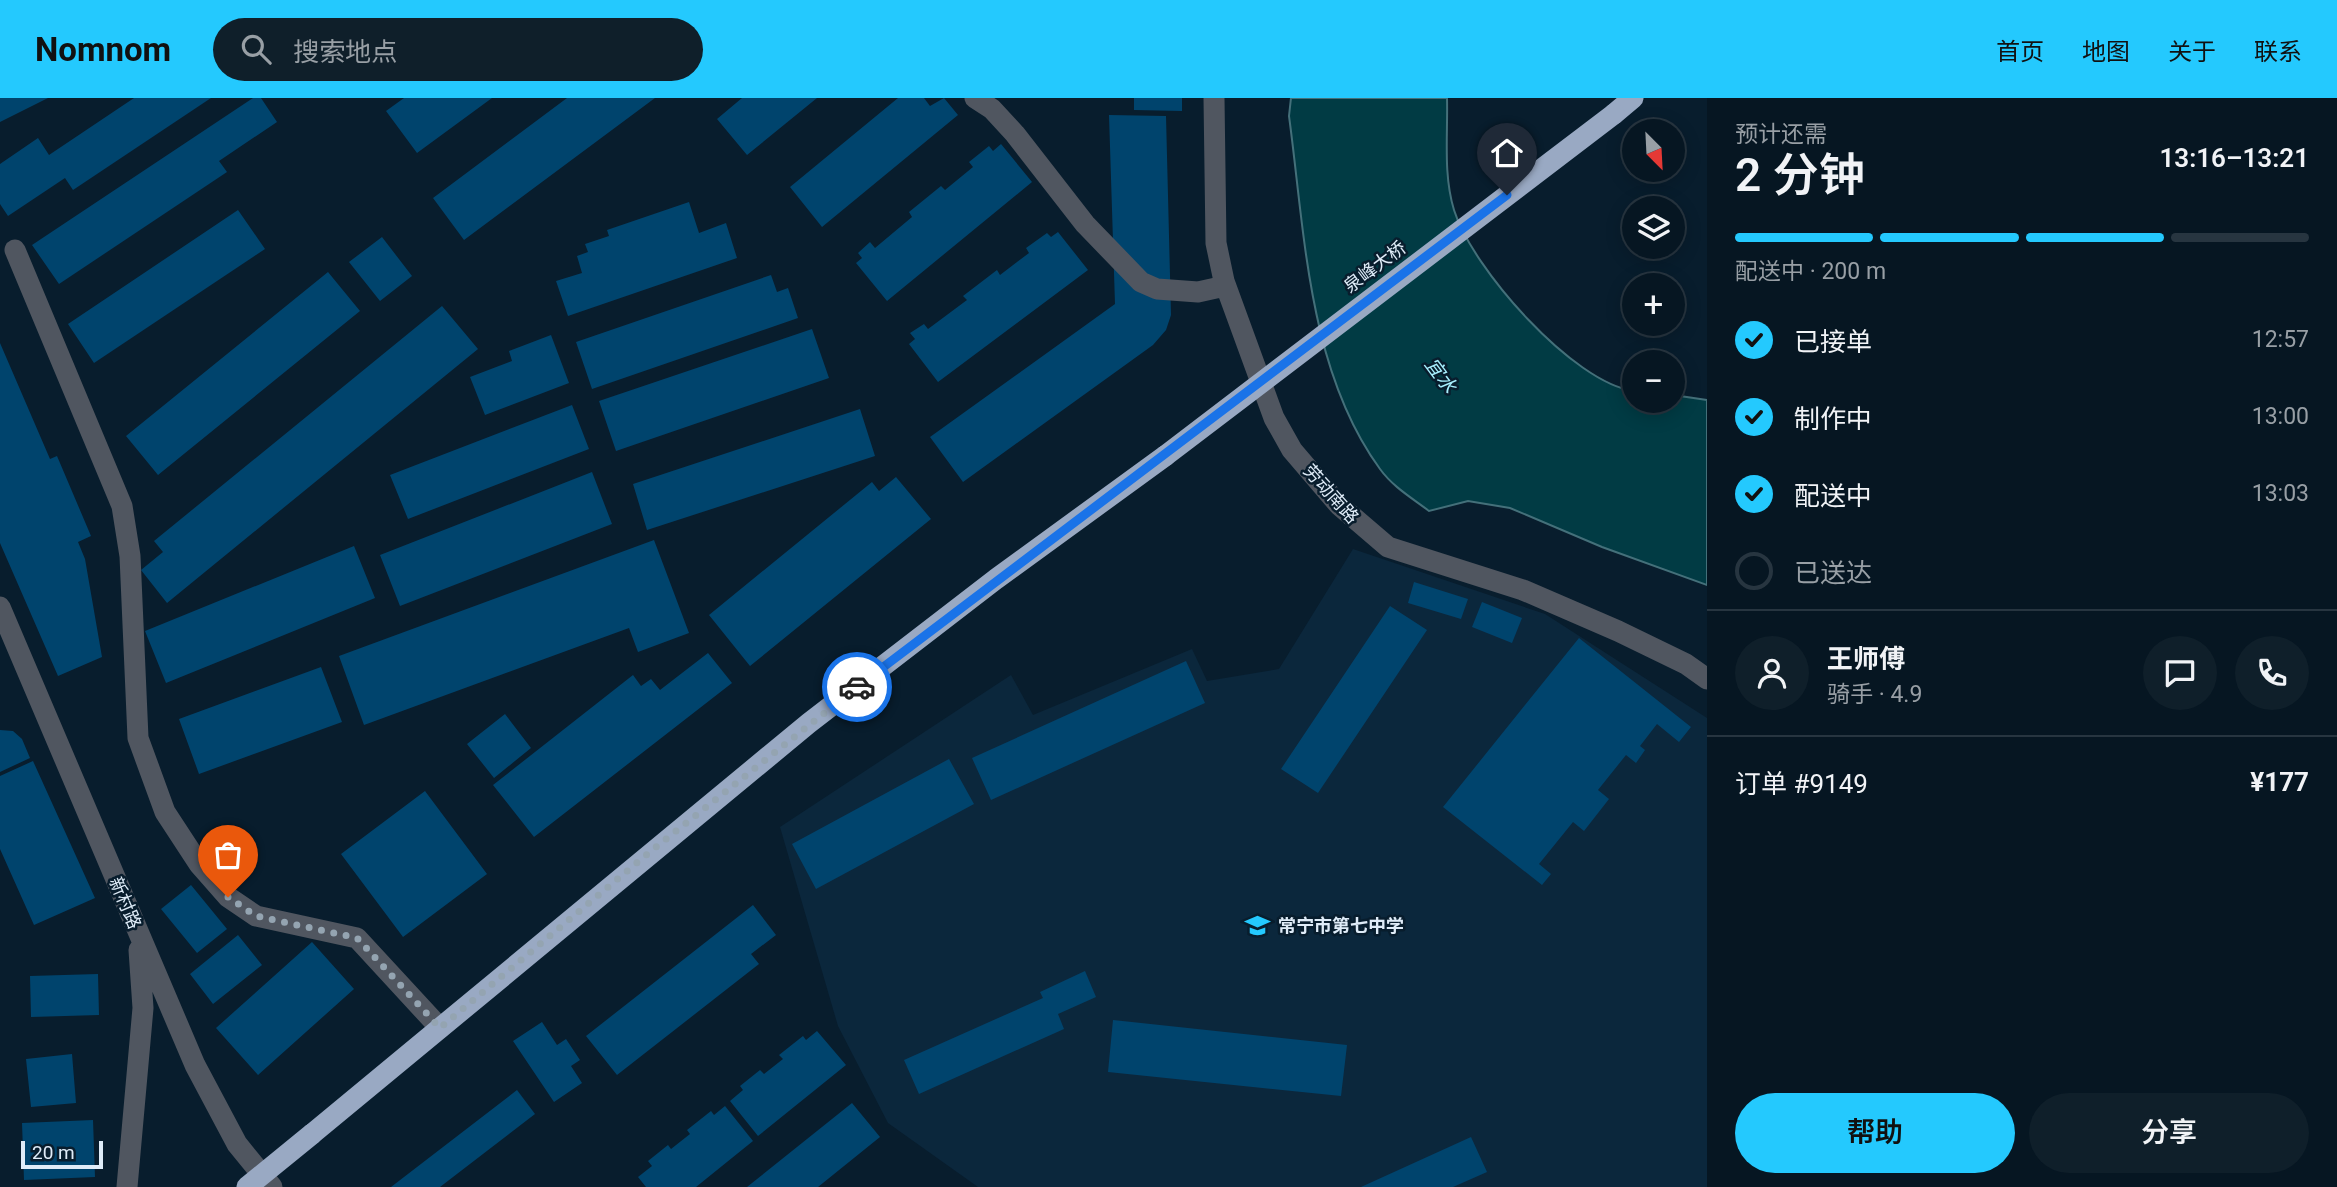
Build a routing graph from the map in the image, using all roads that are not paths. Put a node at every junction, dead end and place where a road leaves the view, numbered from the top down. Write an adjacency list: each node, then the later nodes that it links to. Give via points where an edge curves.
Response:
1 (975, 98): 5 (street)
2 (999, 98): 5 (street)
3 (1214, 98): 7 (street, 劳动南路, via 1216,243)
4 (1633, 98): 11 (highway, 泉峰大桥, bridge, via 809,723)
5 (1015, 134): 7 (street, via 1085,224 1142,282 1157,289 1198,292)
6 (15, 250): 11 (street, via 122,506 130,556 138,738 165,812 199,864 228,897 256,916 357,938)
7 (1226, 286): 9 (street, 劳动南路, via 1255,373 1292,450 1339,505 1378,541 1409,556 1523,590 1618,631)
8 (0, 607): 10 (street, 新村路)
9 (1707, 679)
10 (135, 927): 12 (street, via 143,1008); 14 (street, 新村路, via 195,1065 237,1144)
11 (440, 1028): 13 (highway, 泉峰大桥, bridge)
12 (127, 1187)
13 (247, 1187)
14 (272, 1187)

